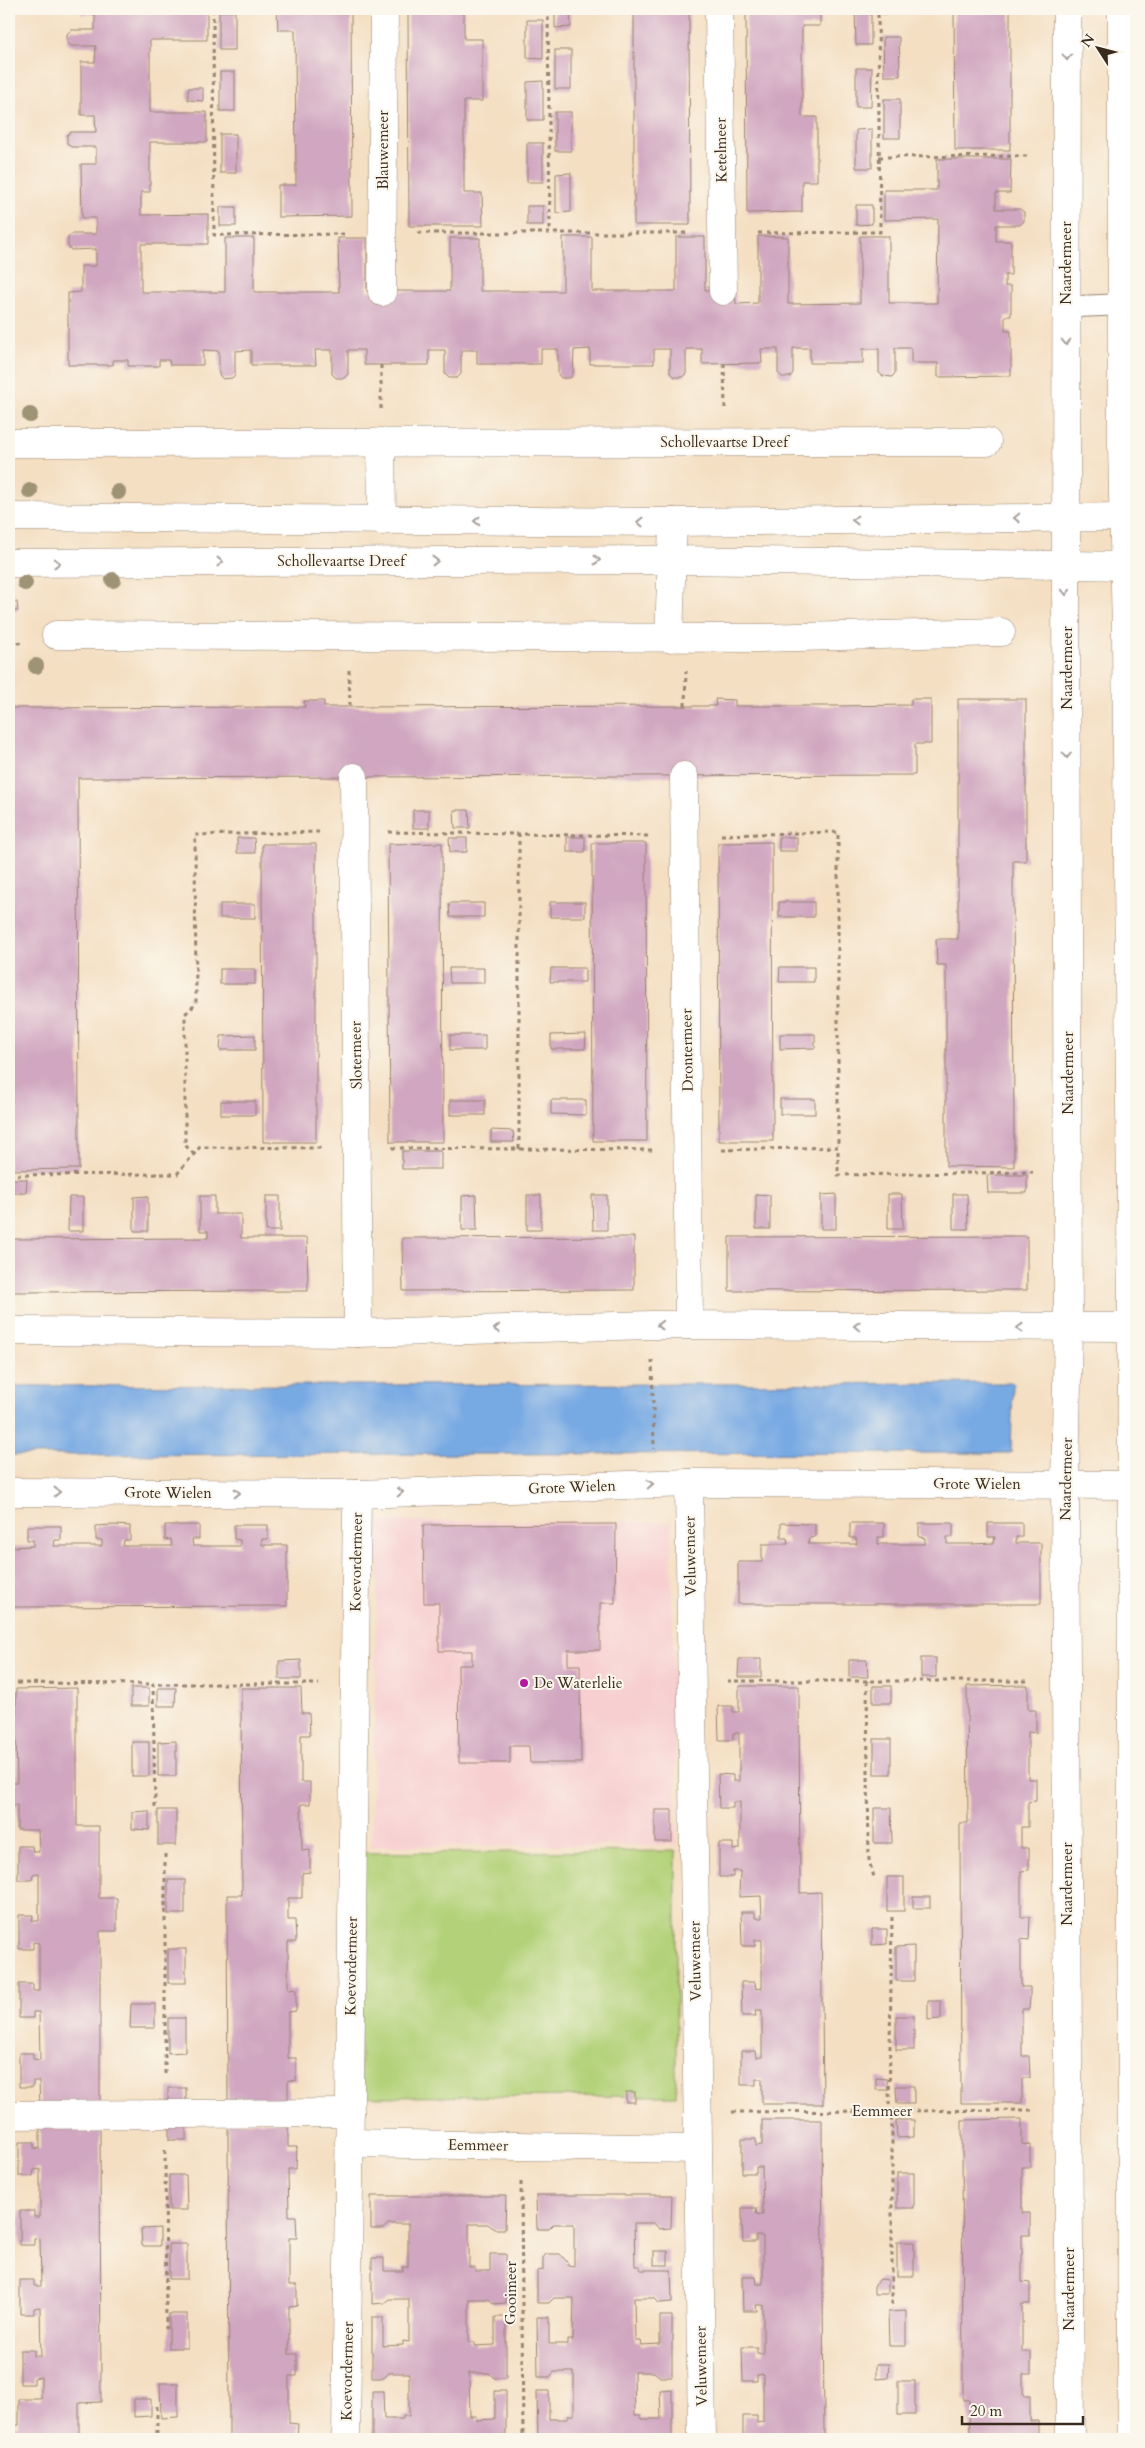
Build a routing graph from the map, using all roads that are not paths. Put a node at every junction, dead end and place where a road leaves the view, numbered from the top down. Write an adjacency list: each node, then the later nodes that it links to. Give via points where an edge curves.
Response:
1 (384, 9): 6 (street, Blauwemeer)
2 (719, 9): 5 (street, Ketelmeer)
3 (1067, 9): 8 (street, Naardermeer, one-way to 8)
4 (1122, 9): 7 (street)
5 (723, 290)
6 (382, 292)
7 (1129, 304): 8 (lane); 14 (street)
8 (1066, 307): 13 (street, Naardermeer, one-way to 13)
9 (381, 442): 10 (street, Schollevaartse Dreef); 11 (street, Schollevaartse Dreef); 15 (street)
10 (987, 442)
11 (9, 443)
12 (9, 517): 15 (street)
13 (1066, 518): 14 (street); 16 (street, one-way to 16); 19 (street, Naardermeer)
14 (1130, 518): 20 (street)
15 (382, 521): 16 (street, one-way to 15)
16 (674, 522): 17 (street)
17 (673, 560): 18 (street, Schollevaartse Dreef, one-way to 17); 19 (street, Schollevaartse Dreef); 23 (street)
18 (9, 563)
19 (1066, 564): 20 (street, Schollevaartse Dreef); 28 (street, Naardermeer, one-way to 28)
20 (1130, 565): 27 (street)
21 (1001, 632): 23 (street)
22 (56, 635): 23 (street)
23 (668, 638)
24 (684, 776): 26 (street, Drontermeer)
25 (354, 777): 30 (street, Slotermeer)
26 (689, 1325): 28 (street, one-way to 26); 30 (street, one-way to 30)
27 (1134, 1327): 28 (street); 33 (street)
28 (1068, 1328): 32 (street, Naardermeer)
29 (9, 1331): 30 (street)
30 (358, 1332)
31 (689, 1483): 32 (street, Grote Wielen); 35 (street, Grote Wielen, one-way to 31); 40 (street, Veluwemeer)
32 (1065, 1485): 33 (street, Grote Wielen); 44 (street, Naardermeer)
33 (1134, 1485): 36 (street)
34 (9, 1492): 35 (street, Grote Wielen, one-way to 35)
35 (357, 1494): 37 (street, Koevordermeer)
36 (1134, 1897): 41 (street)
37 (350, 2113): 38 (street); 39 (street, Koevordermeer)
38 (9, 2115)
39 (349, 2143): 40 (street, Eemmeer); 42 (street, Koevordermeer)
40 (697, 2149): 43 (street, Veluwemeer)
41 (1134, 2324): 45 (street)
42 (346, 2439)
43 (702, 2439)
44 (1070, 2439)
45 (1132, 2439)

